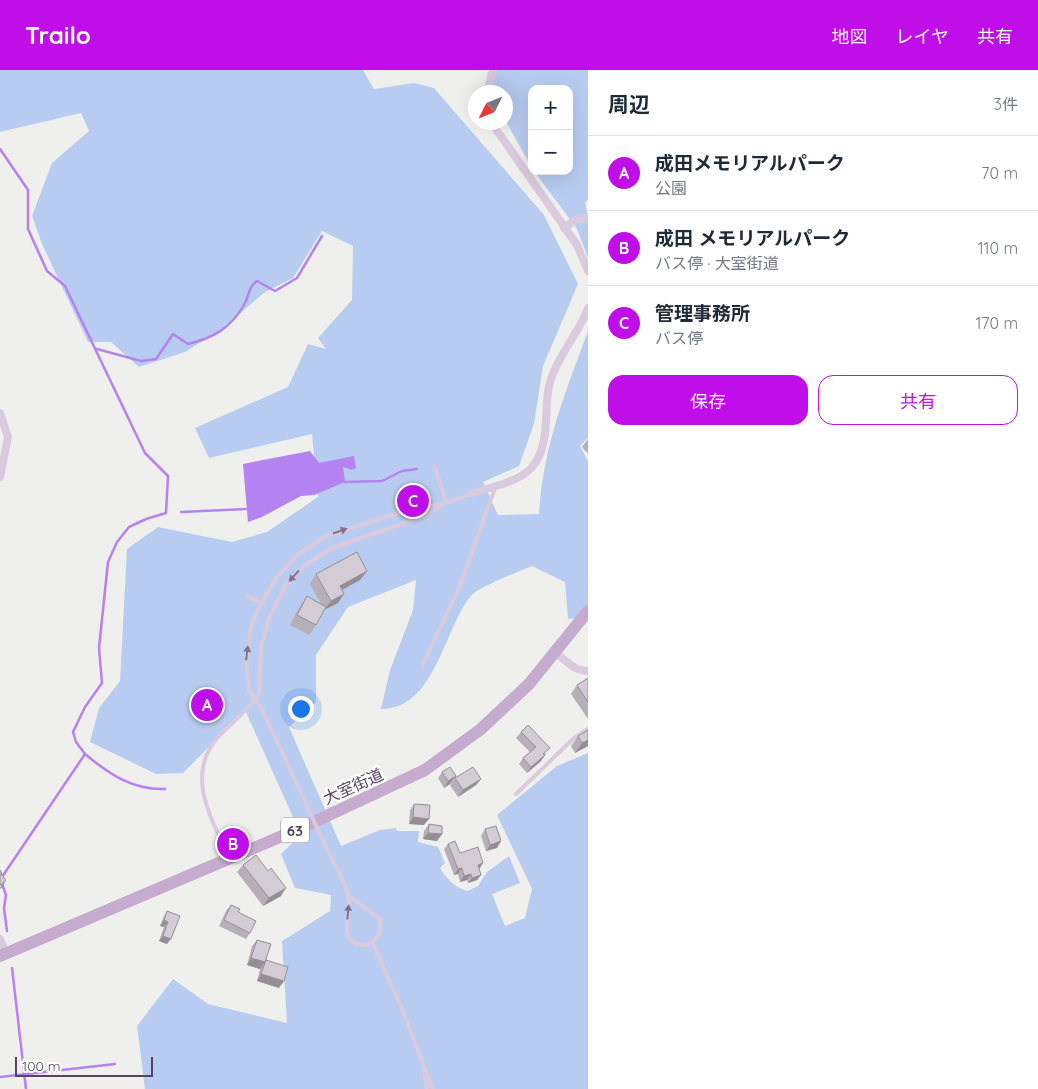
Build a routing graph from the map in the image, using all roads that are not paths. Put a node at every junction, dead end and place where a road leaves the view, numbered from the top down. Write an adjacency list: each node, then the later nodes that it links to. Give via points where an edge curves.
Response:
1 (493, 70): 2 (street)
2 (489, 85)
3 (497, 130): 5 (street)
4 (588, 218): 5 (street, via 575,220)
5 (564, 228): 6 (street, via 577,245)
6 (588, 271)
7 (588, 308): 11 (street, via 550,380 543,452 524,474)
8 (0, 413): 10 (street, via 8,438)
9 (434, 466): 13 (lane)
10 (0, 477)
11 (496, 486): 12 (street); 18 (lane, via 458,588)
12 (473, 494): 13 (lane)
13 (446, 503): 15 (lane, one-way to 13, via 286,565 326,536 417,506); 20 (lane, one-way to 20, via 422,517 332,548 305,564 294,575 279,596 264,633)
14 (248, 596): 15 (lane)
15 (261, 603): 20 (lane, one-way to 15, via 249,691 246,661 251,627)
16 (588, 611): 17 (main road, 大室街道 / 63)
17 (555, 652): 19 (street, via 572,667); 23 (main road, 大室街道 / 63, via 529,684 481,729 425,770)
18 (422, 664)
19 (588, 670)
20 (256, 699): 23 (lane, via 218,738 203,768 204,803); 24 (lane, bridge)
21 (588, 730): 22 (lane, via 574,738)
22 (516, 794)
23 (229, 858): 27 (main road, 大室街道 / 63)
24 (349, 896): 26 (lane, via 380,919 380,933); 26 (lane, one-way to 24, via 365,946 358,944 347,934)
25 (0, 939): 27 (street)
26 (372, 942): 28 (lane)
27 (3, 954)
28 (423, 1060): 29 (lane); 30 (lane)
29 (427, 1089)
30 (433, 1089)

